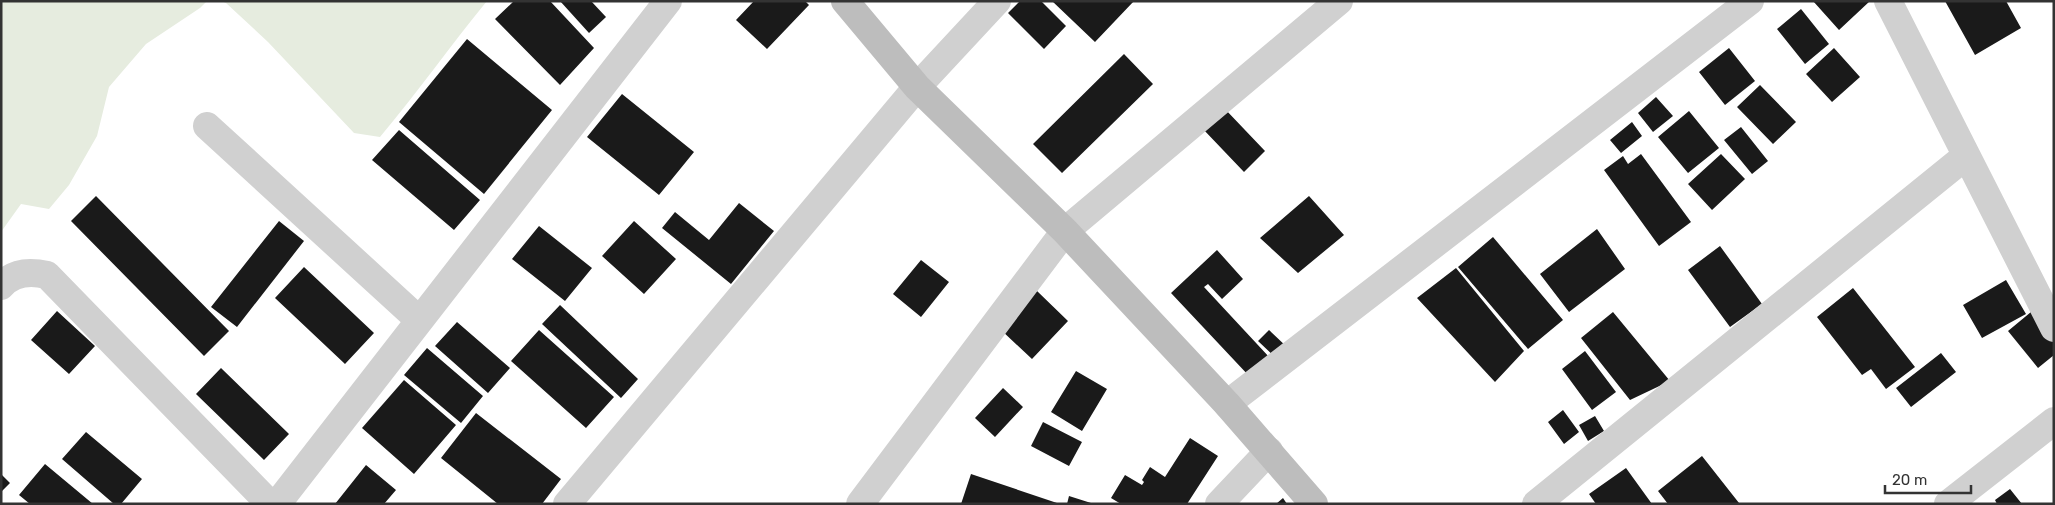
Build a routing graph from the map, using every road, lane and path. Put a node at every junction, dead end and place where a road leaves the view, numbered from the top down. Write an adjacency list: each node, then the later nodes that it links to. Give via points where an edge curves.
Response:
1 (668, 1): 12 (street)
2 (845, 1): 7 (main road)
3 (997, 1): 7 (street)
4 (1339, 1): 10 (street)
5 (1750, 1): 14 (street)
6 (1888, 1): 9 (street)
7 (917, 87): 10 (main road); 19 (street)
8 (207, 126): 12 (street)
9 (1966, 156): 13 (street); 23 (street)
10 (1065, 231): 14 (main road); 20 (street)
11 (1, 286): 17 (street, via 8,278 22,273 47,275)
12 (419, 320): 18 (street)
13 (2054, 328)
14 (1227, 404): 16 (main road)
15 (2054, 421): 24 (street)
16 (1269, 451): 21 (street); 22 (main road)
17 (270, 504)
18 (276, 504)
19 (567, 504)
20 (860, 504)
21 (1219, 504)
22 (1314, 504)
23 (1536, 504)
24 (1948, 504)

